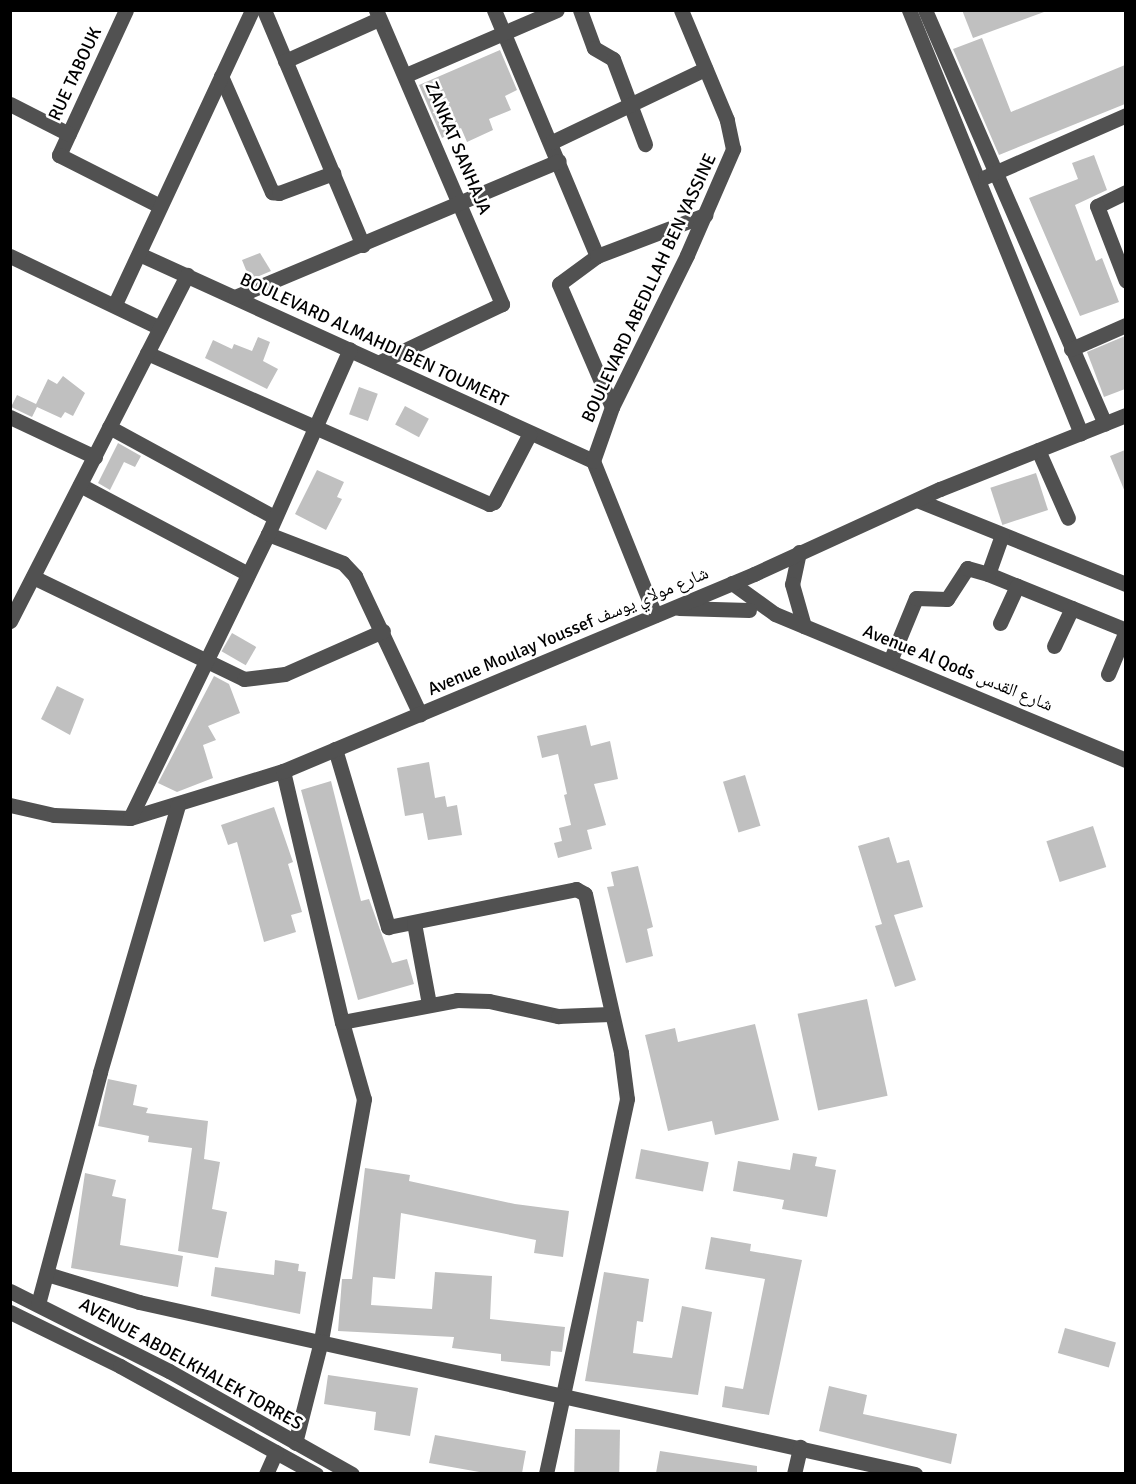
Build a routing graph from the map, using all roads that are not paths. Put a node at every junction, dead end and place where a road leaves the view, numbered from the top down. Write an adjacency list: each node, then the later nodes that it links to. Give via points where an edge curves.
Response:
1 (126, 10): 19 (street, RUE TABOUK)
2 (252, 10): 15 (street)
3 (264, 10): 12 (street)
4 (494, 10): 11 (street)
5 (556, 10): 11 (street)
6 (580, 10): 17 (street, via 594,48 613,59)
7 (681, 10): 13 (street, BOULEVARD ABEDLLAH BEN YASSINE)
8 (909, 10): 25 (street)
9 (925, 10): 23 (street)
10 (377, 14): 12 (street); 14 (street, ZANKAT SANHAJA)
11 (504, 34): 14 (street); 20 (street)
12 (285, 61): 24 (street)
13 (705, 69): 17 (street); 29 (street, BOULEVARD ABEDLLAH BEN YASSINE, via 734,142 731,160)
14 (406, 75): 27 (street, ZANKAT SANHAJA)
15 (221, 76): 24 (street, via 274,193); 28 (street)
16 (10, 104): 19 (street)
17 (630, 104): 20 (street); 21 (street)
18 (1125, 116): 23 (street)
19 (69, 134): 28 (street, RUE TABOUK, via 58,153 61,159)
20 (552, 142): 22 (street)
21 (645, 144)
22 (559, 162): 27 (street); 33 (street)
23 (995, 172): 25 (street); 41 (street)
24 (333, 173): 30 (street)
25 (978, 180): 50 (street)
26 (1125, 192): 35 (street, via 1097,206)
27 (461, 202): 30 (street); 43 (street, ZANKAT SANHAJA, via 501,306)
28 (160, 206): 31 (street)
29 (705, 215): 33 (street); 44 (street, BOULEVARD ABEDLLAH BEN YASSINE)
30 (363, 245): 36 (street)
31 (139, 254): 34 (street, BOULEVARD ALMAHDI BEN TOUMERT); 37 (street)
32 (10, 256): 37 (street)
33 (597, 256): 44 (street, via 559,284)
34 (187, 275): 36 (street, BOULEVARD ALMAHDI BEN TOUMERT); 39 (street)
35 (1125, 281)
36 (235, 297): 40 (street, BOULEVARD ALMAHDI BEN TOUMERT)
37 (115, 304): 39 (street)
38 (1125, 325): 41 (street)
39 (160, 328): 42 (street)
40 (350, 349): 43 (street, BOULEVARD ALMAHDI BEN TOUMERT); 49 (street)
41 (1071, 349): 47 (street)
42 (147, 353): 48 (street); 49 (street)
43 (378, 363): 51 (street, BOULEVARD ALMAHDI BEN TOUMERT)
44 (612, 407): 54 (street, BOULEVARD ABEDLLAH BEN YASSINE)
45 (1125, 415): 47 (street, Avenue Moulay Youssef شارع مولاي يوسف)
46 (11, 419): 53 (street)
47 (1105, 424): 50 (street, Avenue Moulay Youssef شارع مولاي يوسف)
48 (109, 427): 53 (street); 57 (street)
49 (317, 428): 51 (street, via 491,504); 57 (street)
50 (1081, 433): 52 (street, Avenue Moulay Youssef شارع مولاي يوسف)
51 (529, 435): 54 (street, BOULEVARD ALMAHDI BEN TOUMERT)
52 (1038, 450): 56 (street, Avenue Moulay Youssef شارع مولاي يوسف); 58 (street)
53 (95, 458): 55 (street)
54 (593, 461): 73 (street)
55 (80, 485): 62 (street); 64 (street)
56 (917, 500): 60 (street); 61 (street, Avenue Moulay Youssef شارع مولاي يوسف)
57 (274, 517): 59 (street)
58 (1068, 518)
59 (268, 534): 62 (street); 78 (street, via 342,563 369,598)
60 (1002, 535): 63 (street); 66 (street)
61 (799, 552): 65 (street, Avenue Moulay Youssef شارع مولاي يوسف); 76 (street, via 792,584)
62 (248, 574): 80 (street)
63 (988, 574): 67 (street); 81 (street, via 967,568 947,600 916,598)
64 (33, 577): 74 (street); 80 (street)
65 (732, 583): 68 (street, Avenue Moulay Youssef شارع مولاي يوسف); 72 (street, Avenue Al Qods شارع القدس)
66 (1125, 585)
67 (1017, 586): 70 (street); 75 (street)
68 (709, 593): 69 (street, Avenue Moulay Youssef شارع مولاي يوسف); 71 (street, Avenue Al Qods شارع القدس)
69 (673, 607): 71 (street); 73 (street, Avenue Moulay Youssef شارع مولاي يوسف)
70 (1072, 608): 77 (street); 79 (street)
71 (749, 610): 72 (street, Avenue Al Qods شارع القدس)
72 (775, 614): 76 (street, Avenue Al Qods شارع القدس)
73 (655, 615): 83 (street, Avenue Moulay Youssef شارع مولاي يوسف)
74 (10, 621)
75 (1000, 623)
76 (804, 626): 81 (street, Avenue Al Qods شارع القدس)
77 (1125, 630): 82 (street)
78 (383, 631): 80 (street, via 285,674 244,679); 83 (street)
79 (1054, 646)
80 (206, 660): 89 (street)
81 (890, 661): 85 (street, Avenue Al Qods شارع القدس)
82 (1108, 674)
83 (420, 714): 84 (street, Avenue Moulay Youssef شارع مولاي يوسف)
84 (335, 749): 86 (street, Avenue Moulay Youssef شارع مولاي يوسف); 90 (street, via 385,923 390,927)
85 (1125, 760)
86 (283, 771): 87 (street, Avenue Moulay Youssef شارع مولاي يوسف); 93 (street)
87 (178, 805): 89 (street, Avenue Moulay Youssef شارع مولاي يوسف); 94 (street, via 100,1071)
88 (10, 806): 89 (street, Avenue Moulay Youssef شارع مولاي يوسف, via 54,815)
89 (130, 818)
90 (414, 923): 91 (street); 92 (street, via 580,889 585,894)
91 (429, 1004): 92 (street, via 472,1000 558,1016); 93 (street)
92 (610, 1014): 99 (street, via 621,1053 627,1099)
93 (342, 1022): 98 (street, via 364,1099)
94 (47, 1274): 96 (street); 98 (street, via 139,1302)
95 (10, 1291): 96 (street, AVENUE ABDELKHALEK TORRES)
96 (38, 1304): 100 (street, AVENUE ABDELKHALEK TORRES, via 169,1371)
97 (10, 1312): 102 (street, AVENUE ABDELKHALEK TORRES, via 120,1366)
98 (321, 1341): 99 (street); 100 (street)
99 (564, 1393): 101 (street); 106 (street)
100 (295, 1443): 105 (street, AVENUE ABDELKHALEK TORRES)
101 (800, 1447): 107 (street); 108 (street)
102 (276, 1452): 103 (street); 104 (street, AVENUE ABDELKHALEK TORRES)
103 (266, 1473)
104 (316, 1473)
105 (352, 1473)
106 (546, 1473)
107 (794, 1473)
108 (915, 1473)

